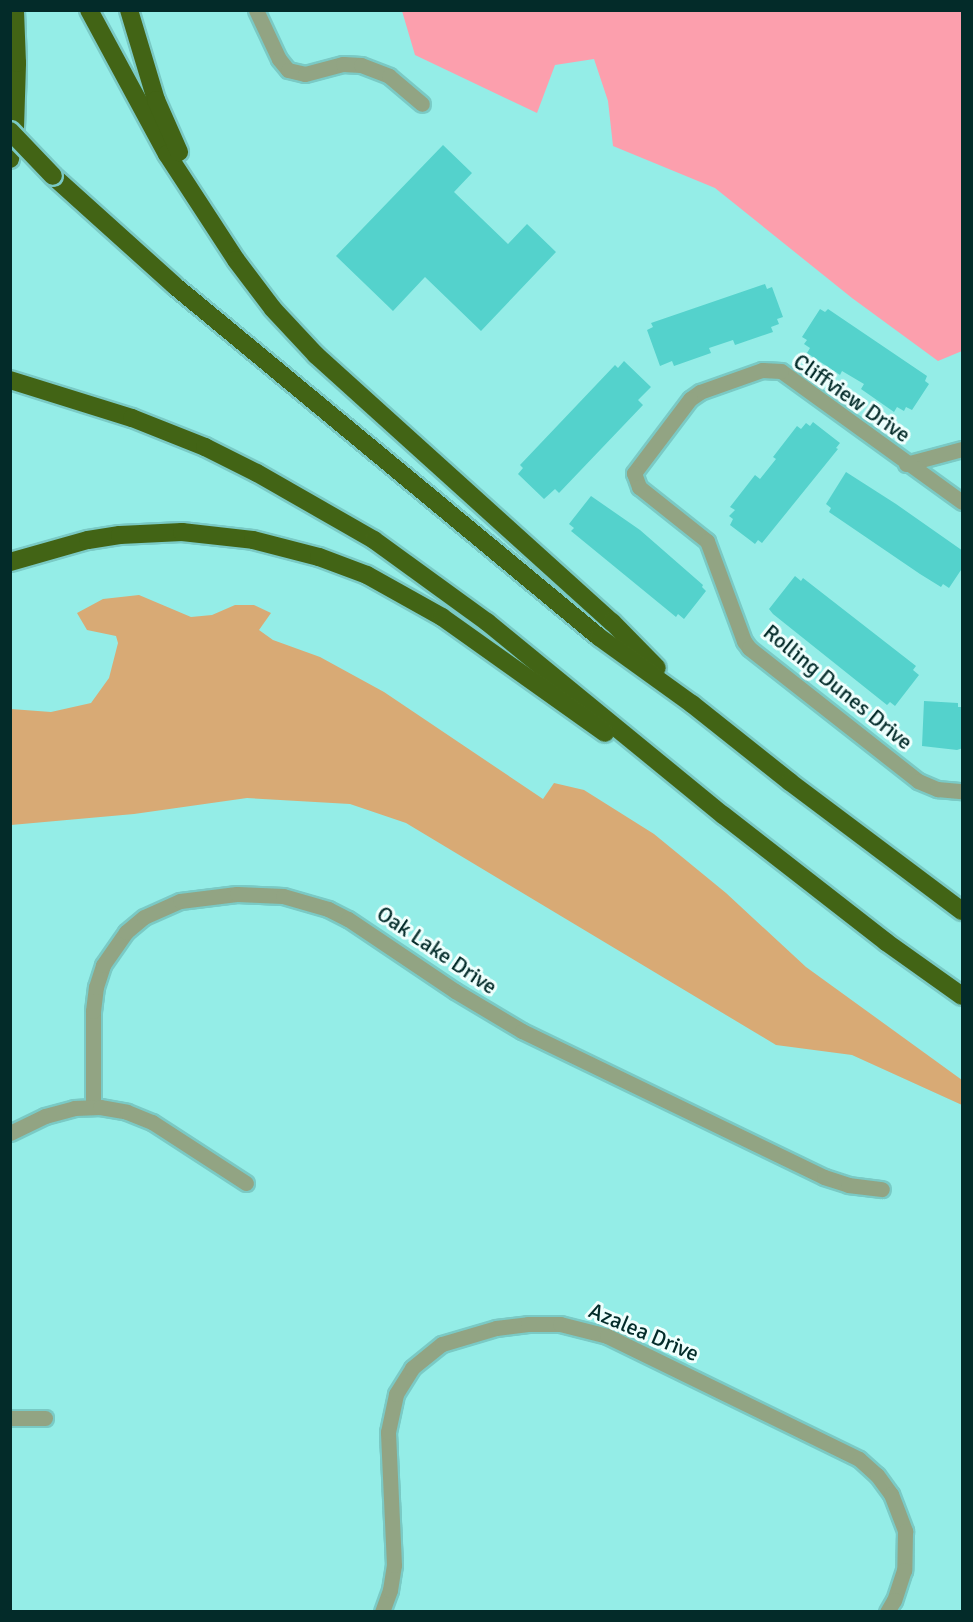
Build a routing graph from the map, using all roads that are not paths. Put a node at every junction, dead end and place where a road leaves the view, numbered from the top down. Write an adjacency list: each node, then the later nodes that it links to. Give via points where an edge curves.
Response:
1 (15, 10): 7 (highway, via 17,74)
2 (89, 10): 8 (highway, via 167,154)
3 (129, 10): 8 (highway, via 166,125)
4 (256, 10): 5 (street, via 288,70 305,74 343,64 361,65 389,76)
5 (422, 104)
6 (10, 131): 15 (highway, bridge, via 53,176 175,285 599,637)
7 (10, 159)
8 (219, 235): 15 (highway, via 273,309 316,355 612,622)
9 (10, 380): 17 (highway, via 60,393 178,436 258,473 336,516 427,576 487,622)
10 (963, 449): 11 (street, Cliffview Drive)
11 (906, 464): 12 (street, Cliffview Drive, via 781,370 762,370 690,399); 13 (street, Cliffview Drive)
12 (634, 473): 16 (street, Rolling Dunes Drive, via 639,487 707,541 749,648 918,781 937,789)
13 (963, 502)
14 (10, 562): 17 (highway, via 88,540 173,532 253,540 319,557 367,575 442,617)
15 (692, 704): 18 (highway)
16 (963, 790)
17 (723, 814): 19 (highway, via 886,942)
18 (963, 911)
19 (963, 996)
20 (93, 1107): 21 (street, via 62,1110); 22 (street, via 127,1112 152,1122); 23 (street, Oak Lake Drive, via 96,987 104,965 126,932 144,917 180,901 237,894 283,896 348,919 454,991 522,1031 824,1177 859,1188)
21 (10, 1133)
22 (246, 1183)
23 (882, 1189)
24 (10, 1418): 25 (street)
25 (45, 1418)
26 (382, 1611): 27 (street, Azalea Drive, via 394,1565 388,1432 396,1394 412,1368 442,1344 496,1328 528,1324 560,1324 607,1336 859,1459 891,1494 905,1531 903,1578)
27 (887, 1611)

